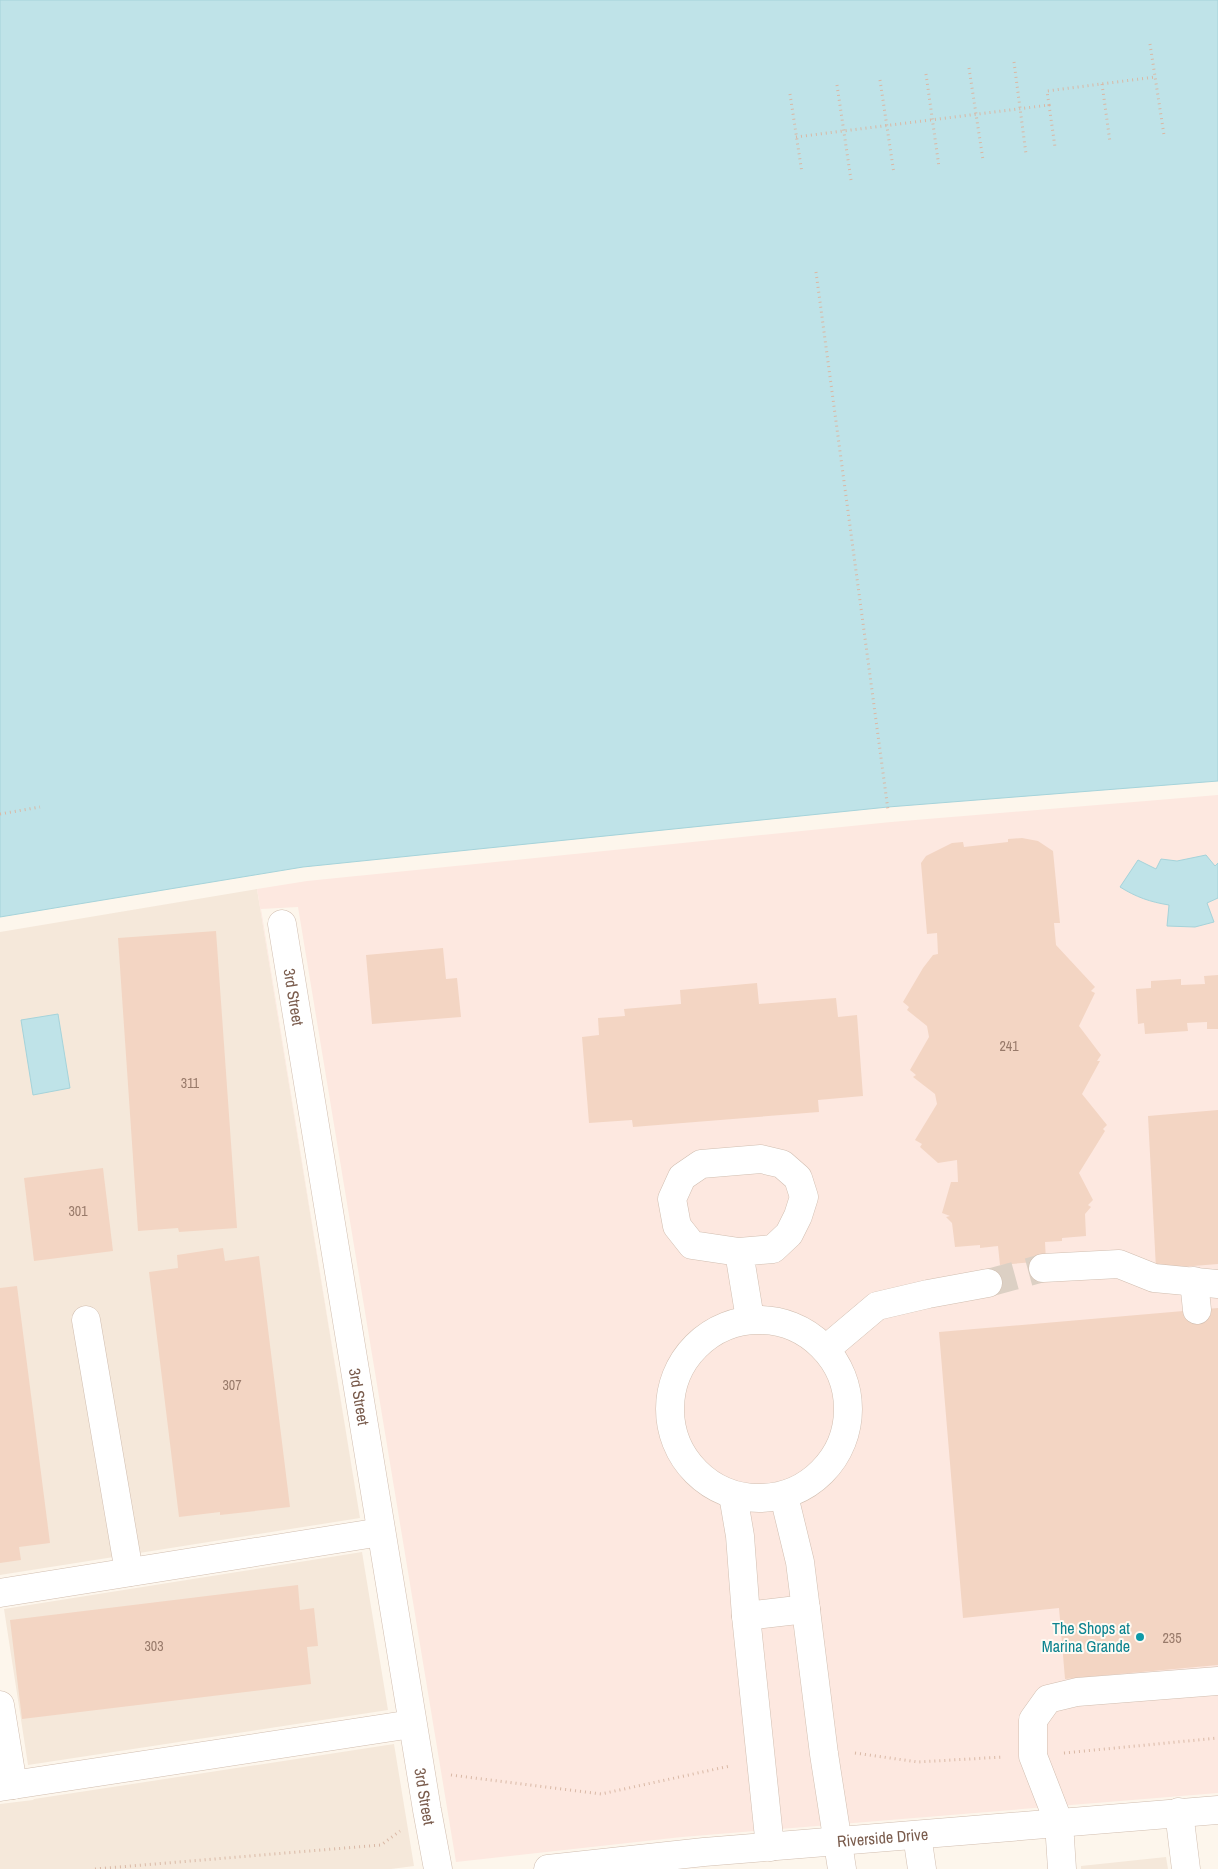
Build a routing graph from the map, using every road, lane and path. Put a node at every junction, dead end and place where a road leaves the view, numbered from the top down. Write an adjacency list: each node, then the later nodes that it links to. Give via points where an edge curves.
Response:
1 (1150, 44): 5 (path)
2 (1014, 62): 15 (path)
3 (970, 68): 16 (path)
4 (926, 74): 17 (path)
5 (1155, 77): 7 (path); 11 (path)
6 (880, 80): 19 (path)
7 (1102, 84): 10 (path, via 1047,91); 13 (path)
8 (837, 85): 20 (path)
9 (790, 94): 12 (path)
10 (1049, 105): 12 (path); 14 (path)
11 (1164, 135)
12 (796, 137): 18 (path)
13 (1110, 142)
14 (1055, 147)
15 (1026, 154)
16 (983, 160)
17 (939, 167)
18 (802, 173)
19 (894, 174)
20 (850, 180)
21 (816, 272): 23 (path)
22 (40, 807): 24 (path)
23 (888, 810)
24 (0, 814)
25 (282, 924): 36 (street, 3rd Street)
26 (739, 1252): 26 (street, via 692,1244 676,1226 672,1199 682,1177 701,1164 761,1159 782,1164 798,1178 804,1197 795,1222 789,1234 773,1249); 31 (street)
27 (1043, 1268): 28 (street, via 1119,1264 1154,1278)
28 (1206, 1282): 30 (street)
29 (988, 1284): 33 (street, via 877,1306)
30 (1197, 1310)
31 (750, 1319): 33 (street, via 779,1320 805,1331); 34 (street, via 721,1327 696,1344 679,1368 670,1397 670,1427 681,1455 700,1478)
32 (86, 1320): 37 (street)
33 (826, 1349): 35 (street, via 842,1375 849,1404 845,1434 832,1461 812,1482)
34 (733, 1495): 35 (street, via 755,1500); 40 (street, via 740,1536)
35 (784, 1496): 39 (street, via 800,1562)
36 (381, 1532): 37 (street); 43 (street, 3rd Street)
37 (130, 1572): 38 (street)
38 (0, 1593)
39 (806, 1609): 40 (street); 45 (street)
40 (746, 1616): 47 (street)
41 (1218, 1681): 46 (street, via 1077,1692 1048,1699 1033,1720)
42 (0, 1705): 48 (street)
43 (412, 1724): 48 (street); 49 (street, 3rd Street)
44 (1218, 1738): 46 (path)
45 (824, 1754): 46 (path, via 845,1751 918,1762); 54 (street)
46 (1032, 1756): 52 (street)
47 (760, 1762): 49 (path, via 601,1794 452,1774); 55 (street)
48 (6, 1786)
49 (427, 1810): 57 (path, via 381,1845); 58 (street, 3rd Street)
50 (1218, 1810): 51 (street, Riverside Drive)
51 (1179, 1812): 52 (street, Riverside Drive); 63 (street)
52 (1059, 1823): 53 (street, Riverside Drive); 62 (street)
53 (917, 1835): 54 (street, Riverside Drive); 61 (street)
54 (838, 1842): 55 (street, Riverside Drive); 60 (street)
55 (770, 1847): 56 (street, Riverside Drive)
56 (705, 1861): 59 (street, Riverside Drive)
57 (95, 1869)
58 (438, 1869)
59 (548, 1869)
60 (842, 1869)
61 (922, 1869)
62 (1062, 1869)
63 (1186, 1869)

